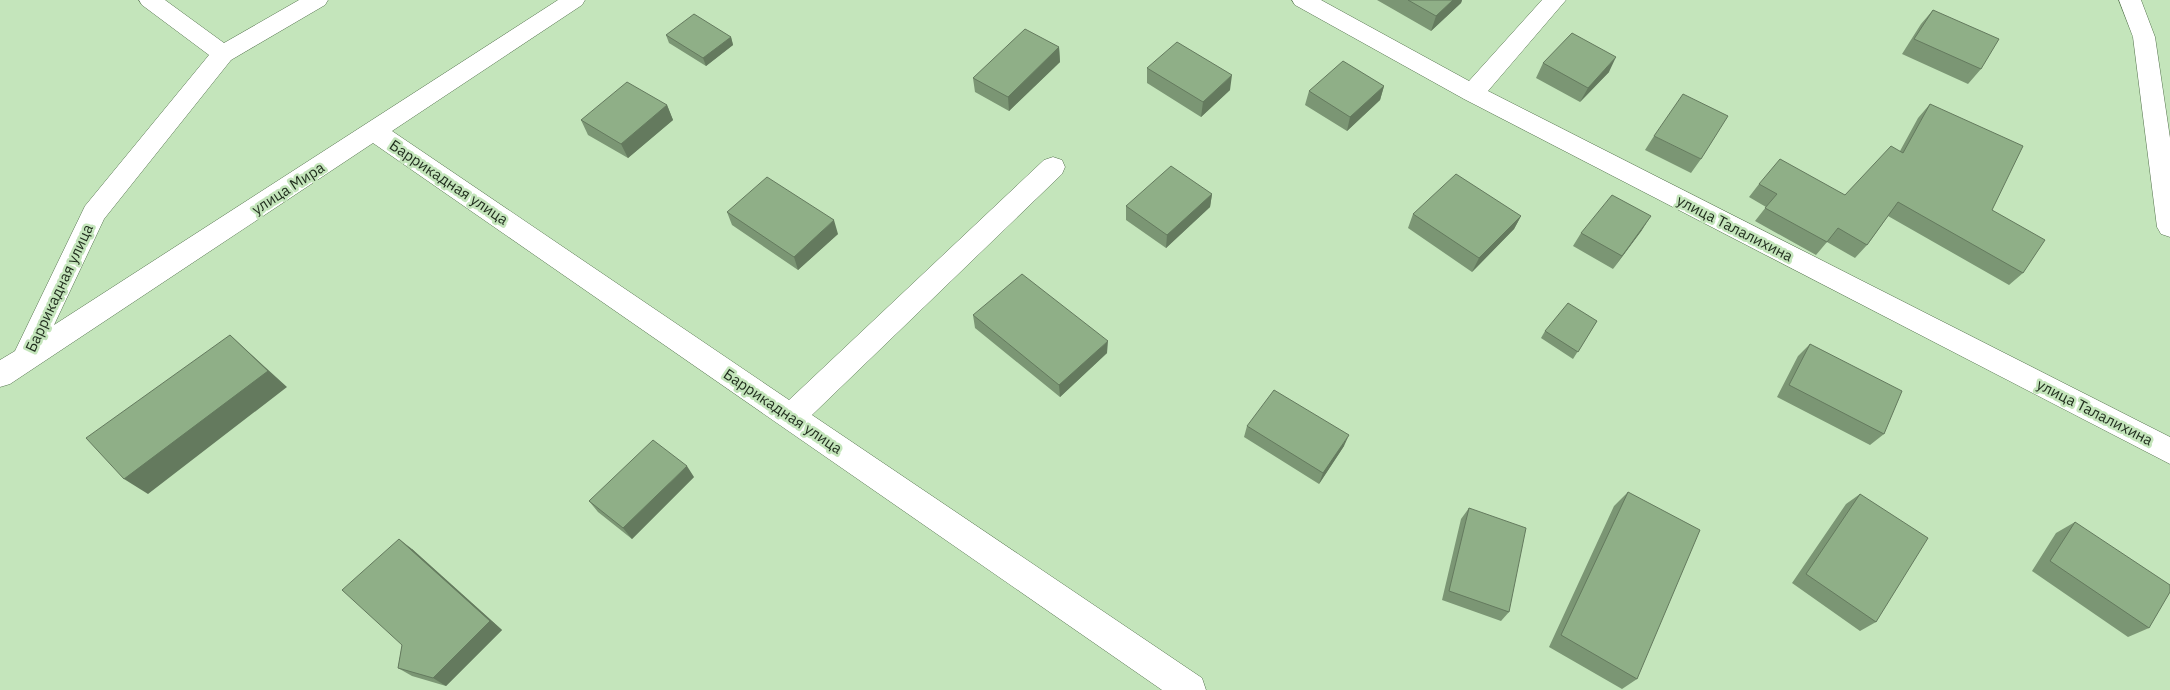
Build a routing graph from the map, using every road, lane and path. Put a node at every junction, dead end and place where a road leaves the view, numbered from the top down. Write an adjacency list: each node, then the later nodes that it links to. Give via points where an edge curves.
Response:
1 (150, 0): 7 (street)
2 (317, 0): 7 (street)
3 (1302, 0): 8 (street, улица Талалихина)
4 (1555, 0): 8 (street)
5 (2130, 0): 11 (street, via 2144,36)
6 (558, 3): 9 (street, улица Мира)
7 (223, 54): 12 (street, Баррикадная улица, via 94,213)
8 (1472, 93): 15 (street, улица Талалихина)
9 (375, 132): 12 (street, улица Мира); 14 (street, Баррикадная улица)
10 (1053, 167): 14 (street)
11 (2170, 227)
12 (25, 358): 13 (street, улица Мира)
13 (0, 375)
14 (791, 416): 16 (street, Баррикадная улица)
15 (2170, 451)
16 (1190, 690)

